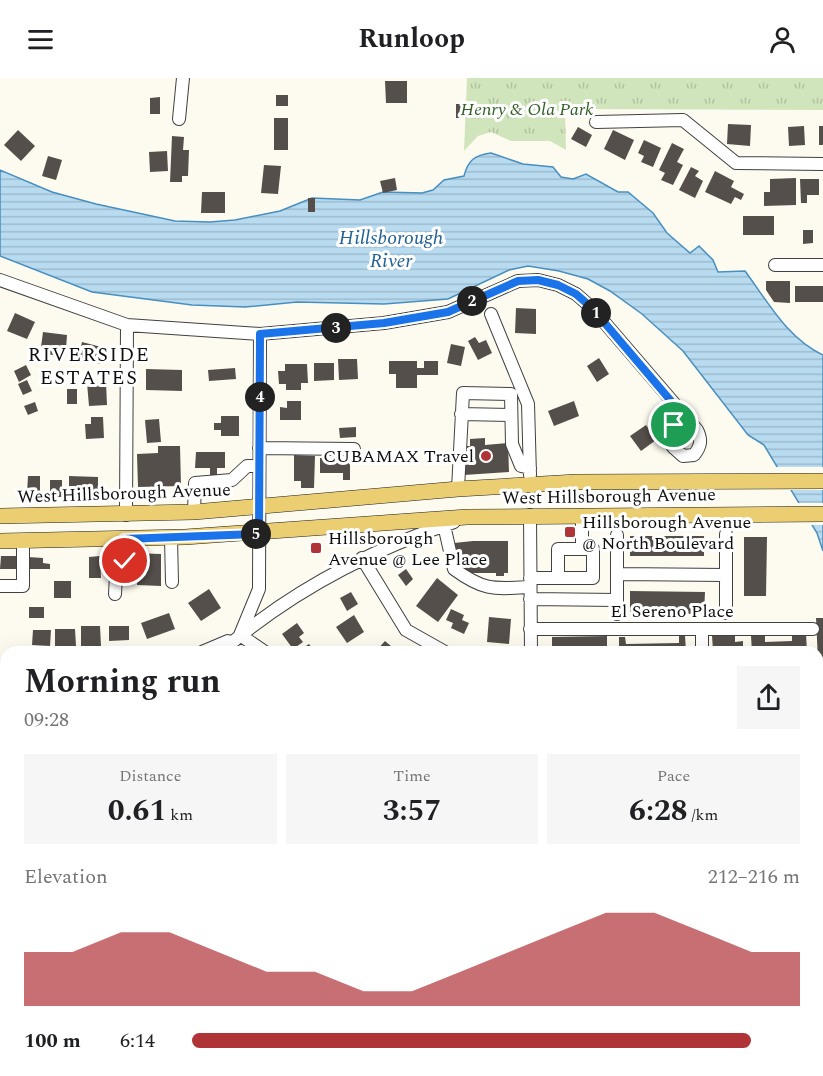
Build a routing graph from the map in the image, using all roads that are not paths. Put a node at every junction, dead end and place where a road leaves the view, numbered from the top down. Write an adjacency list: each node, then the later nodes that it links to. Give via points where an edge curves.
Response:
1 (183, 78): 2 (street)
2 (179, 119)
3 (596, 122): 4 (street, via 683,120 735,163)
4 (823, 164)
5 (775, 265): 6 (street)
6 (823, 265)
7 (0, 280): 9 (street)
8 (491, 315): 17 (street, via 528,404)
9 (127, 325): 10 (street); 24 (street)
10 (260, 334): 11 (street, via 384,323 448,312 518,281 538,280 576,294 592,308); 14 (street)
11 (671, 401)
12 (461, 414): 13 (street); 13 (street, via 463,393 511,394); 20 (street)
13 (511, 415): 17 (street, via 514,456 521,466)
14 (259, 448): 15 (street); 16 (street)
15 (354, 449)
16 (259, 466): 21 (street); 22 (street, via 247,466 232,480 195,483)
17 (530, 468): 19 (street)
18 (823, 481): 19 (main road, West Hillsborough Avenue)
19 (530, 485): 20 (main road, West Hillsborough Avenue)
20 (458, 489): 21 (main road, West Hillsborough Avenue)
21 (259, 508): 22 (main road, West Hillsborough Avenue); 30 (street)
22 (194, 512): 24 (main road, West Hillsborough Avenue)
23 (823, 514): 26 (main road, West Hillsborough Avenue)
24 (126, 515): 27 (main road, West Hillsborough Avenue)
25 (530, 515): 26 (main road, West Hillsborough Avenue); 28 (main road, West Hillsborough Avenue); 44 (street)
26 (582, 515): 37 (street)
27 (0, 516)
28 (467, 517): 29 (street); 30 (main road, West Hillsborough Avenue)
29 (444, 525): 38 (street); 44 (street, via 453,570 476,585)
30 (259, 534): 33 (main road, West Hillsborough Avenue); 52 (street, via 259,589)
31 (726, 534): 40 (street)
32 (617, 535): 39 (street)
33 (171, 538): 34 (main road, West Hillsborough Avenue); 42 (street)
34 (124, 539): 36 (main road, West Hillsborough Avenue); 45 (street, via 124,571 116,576)
35 (0, 540): 36 (main road, West Hillsborough Avenue)
36 (23, 540): 43 (street, via 23,586)
37 (582, 549): 41 (street, via 558,549); 41 (street, via 593,549 594,578)
38 (362, 558): 52 (street); 56 (street, via 406,630)
39 (617, 574): 40 (street); 46 (street)
40 (726, 575): 47 (street)
41 (558, 578): 44 (street)
42 (172, 582)
43 (0, 586)
44 (530, 588): 46 (street); 49 (street)
45 (116, 594)
46 (617, 600): 48 (street)
47 (726, 613)
48 (617, 614)
49 (530, 629): 51 (street, El Sereno Place); 57 (street)
50 (813, 629): 51 (street, El Sereno Place)
51 (702, 630): 58 (street)
52 (240, 635): 53 (street); 54 (street); 55 (street)
53 (215, 646)
54 (228, 646)
55 (257, 646)
56 (434, 646)
57 (531, 646)
58 (702, 646)

